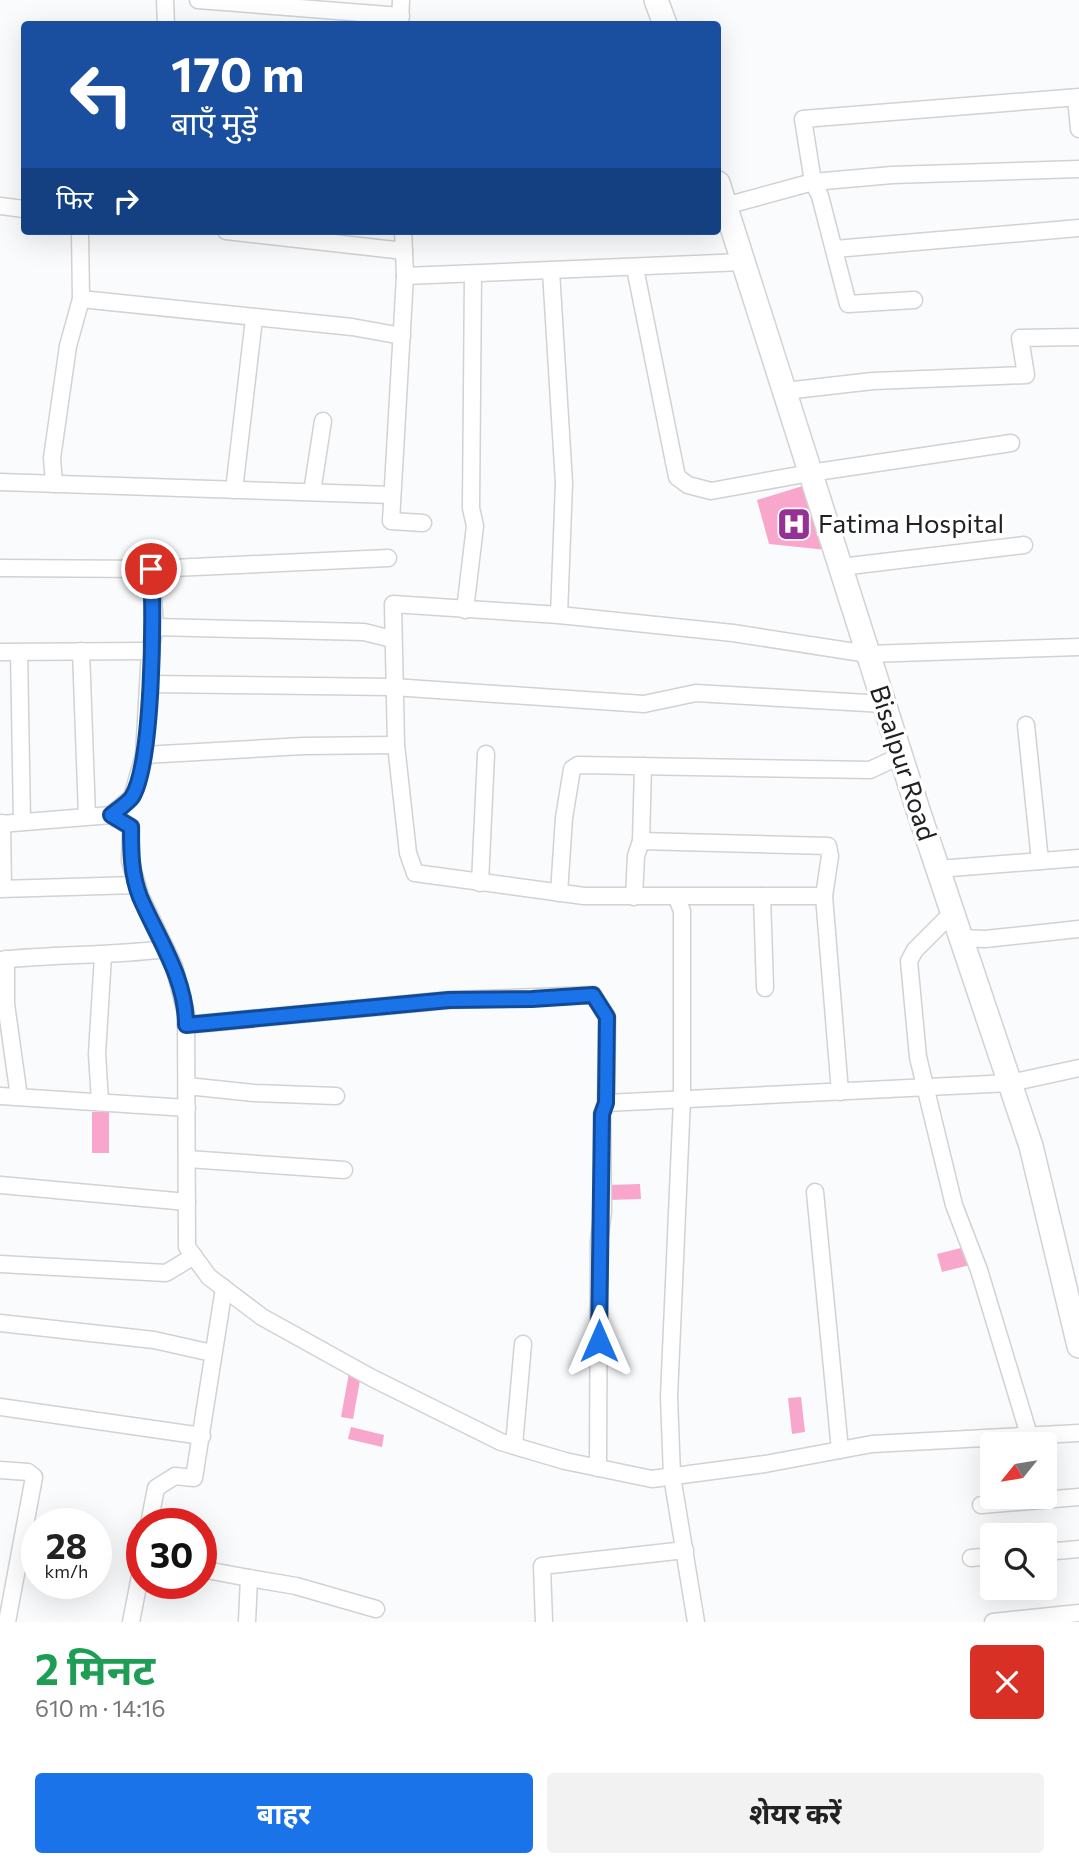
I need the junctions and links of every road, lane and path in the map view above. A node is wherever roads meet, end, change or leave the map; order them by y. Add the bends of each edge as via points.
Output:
1 (165, 0) edge
2 (198, 0) edge
3 (656, 0) edge
4 (290, 4) edge
5 (401, 13) edge
6 (166, 21) edge
7 (664, 21) edge
8 (1078, 97) edge
9 (1079, 129) edge
10 (1079, 169) edge
11 (814, 182) junction
12 (721, 193) edge
13 (0, 206) edge
14 (725, 206) junction
15 (21, 209) edge
16 (1079, 228) edge
17 (80, 235) edge
18 (262, 235) edge
19 (403, 235) edge
20 (835, 249) junction
21 (404, 251) junction
22 (743, 262) junction
23 (635, 268) junction
24 (551, 271) junction
25 (473, 274) junction
26 (405, 276) junction
27 (80, 299) junction
28 (914, 300) dead end
29 (254, 319) junction
30 (401, 336) junction
31 (1079, 337) edge
32 (785, 391) junction
33 (323, 421) dead end
34 (1011, 443) dead end
35 (811, 473) junction
36 (0, 482) edge
37 (54, 484) junction
38 (234, 490) junction
39 (312, 492) junction
40 (392, 495) junction
41 (423, 523) dead end
42 (1024, 545) dead end
43 (388, 558) dead end
44 (0, 568) edge
45 (841, 568) junction
46 (151, 569) junction
47 (465, 610) junction
48 (559, 615) junction
49 (155, 627) junction
50 (392, 639) junction
51 (1079, 647) edge
52 (81, 651) junction
53 (150, 651) junction
54 (0, 652) edge
55 (19, 652) junction
56 (868, 654) junction
57 (149, 684) junction
58 (393, 687) junction
59 (884, 704) junction
60 (1026, 725) dead end
61 (396, 745) junction
62 (486, 754) dead end
63 (144, 755) junction
64 (900, 756) junction
65 (643, 766) junction
66 (111, 815) junction
67 (87, 816) junction
68 (22, 821) junction
69 (1, 824) edge
70 (641, 841) junction
71 (1079, 858) edge
72 (1040, 860) junction
73 (937, 869) junction
74 (480, 883) junction
75 (137, 885) junction
76 (2, 889) edge
77 (559, 893) junction
78 (762, 896) junction
79 (824, 896) junction
80 (634, 897) junction
81 (677, 898) junction
82 (952, 913) junction
83 (1079, 929) edge
84 (961, 938) junction
85 (166, 949) junction
86 (103, 956) junction
87 (3, 959) edge
88 (765, 988) dead end
89 (186, 1025) junction
90 (1079, 1068) edge
91 (1010, 1083) junction
92 (187, 1086) junction
93 (925, 1088) junction
94 (840, 1092) junction
95 (0, 1096) edge
96 (336, 1096) dead end
97 (19, 1097) junction
98 (682, 1099) junction
99 (100, 1101) junction
100 (606, 1103) junction
101 (187, 1108) junction
102 (187, 1158) junction
103 (344, 1170) dead end
104 (0, 1185) edge
105 (815, 1192) dead end
106 (187, 1202) junction
107 (194, 1256) junction
108 (0, 1264) edge
109 (224, 1288) junction
110 (0, 1323) edge
111 (523, 1344) dead end
112 (1079, 1346) edge
113 (212, 1353) junction
114 (0, 1406) edge
115 (1028, 1432) edge
116 (1079, 1433) edge
117 (1057, 1434) edge
118 (202, 1436) junction
119 (980, 1438) edge
120 (514, 1446) junction
121 (840, 1450) junction
122 (598, 1468) junction
123 (0, 1469) edge
124 (672, 1476) junction
125 (1079, 1497) edge
126 (1057, 1499) edge
127 (152, 1508) edge
128 (1079, 1549) edge
129 (685, 1550) junction
130 (1057, 1551) edge
131 (980, 1557) edge
132 (971, 1558) dead end
133 (217, 1572) edge
134 (249, 1578) junction
135 (136, 1599) edge
136 (376, 1609) dead end
137 (1079, 1613) edge
138 (8, 1622) edge
139 (131, 1622) edge
140 (249, 1622) edge
141 (544, 1622) edge
142 (696, 1622) edge
143 (993, 1622) edge

1 - 6 street
2 - 4 street
3 - 7 main road
4 - 5 street
8 - 9 street
8 - 11 street via 803,119
10 - 11 street
11 - 14 street
11 - 20 street
12 - 14 main road, Bisalpur Road
13 - 15 street
14 - 22 main road, Bisalpur Road
16 - 20 street
17 - 27 street
18 - 21 street
19 - 21 street
20 - 28 street via 848,304
21 - 26 street
22 - 23 street
22 - 32 main road, Bisalpur Road
23 - 24 street
23 - 35 street via 677,477 711,491
24 - 25 street
24 - 48 street via 564,483
25 - 26 street
25 - 47 street via 471,508 475,526
26 - 30 street
27 - 29 street
27 - 37 street via 68,346 52,458
29 - 30 street
29 - 38 street
30 - 40 street
31 - 32 street via 1020,338 1026,375 873,381
32 - 35 main road, Bisalpur Road
33 - 39 street
34 - 35 street
35 - 45 main road, Bisalpur Road
36 - 37 street
37 - 38 street
38 - 39 street
39 - 40 street
40 - 41 street via 391,521
42 - 45 street
43 - 46 street
44 - 46 street
45 - 56 main road, Bisalpur Road
46 - 49 street
47 - 48 street
47 - 50 street via 393,604
48 - 56 street via 733,633
49 - 50 street via 364,632
49 - 53 street
50 - 58 street
51 - 56 street
52 - 53 street
52 - 55 street
52 - 67 street
53 - 57 street
54 - 55 street
55 - 68 street
56 - 59 main road, Bisalpur Road
57 - 58 street
57 - 63 street
58 - 59 street via 644,704 696,693
58 - 61 street
59 - 64 main road, Bisalpur Road
60 - 72 street
61 - 63 street
61 - 74 street via 408,853 415,873
62 - 74 street
63 - 66 street via 132,797
64 - 65 street via 870,769
64 - 73 main road, Bisalpur Road
65 - 70 street
65 - 77 street via 588,763 572,769
66 - 67 street
66 - 75 street via 131,827 130,862
67 - 68 street
68 - 69 street
69 - 76 street
70 - 79 street via 828,846
70 - 80 street
71 - 72 street
72 - 73 street
73 - 82 main road, Bisalpur Road
74 - 77 street
75 - 76 street
75 - 85 street
77 - 80 street
78 - 79 street
78 - 81 street
78 - 88 street
79 - 94 street
80 - 81 street
81 - 98 street via 682,911
82 - 84 main road, Bisalpur Road
82 - 93 street via 909,961
83 - 84 street
84 - 91 main road, Bisalpur Road
85 - 86 street
85 - 89 street
86 - 87 street
86 - 99 street via 97,1054
87 - 97 street
89 - 92 street
89 - 100 street via 449,1000 593,995 607,1017
90 - 91 street
91 - 93 street
91 - 112 main road, Bisalpur Road via 1031,1146
92 - 96 street
92 - 101 street
93 - 94 street
93 - 115 street via 954,1205 979,1270
94 - 98 street
95 - 97 street
97 - 99 street
98 - 100 street
98 - 124 street via 669,1397
99 - 101 street
100 - 122 street via 599,1240
101 - 102 street
102 - 103 street
102 - 106 street
104 - 106 street
105 - 121 street
106 - 107 street via 187,1247
107 - 108 street via 166,1273
107 - 109 street
109 - 113 street
109 - 120 street via 262,1317 372,1378
110 - 113 street via 154,1340
111 - 120 street
113 - 118 street
114 - 118 street
116 - 117 street
118 - 127 street via 194,1478 175,1476 156,1488
119 - 121 street
120 - 122 street
121 - 124 street
122 - 124 street via 652,1479
123 - 138 street via 34,1477
124 - 129 street
125 - 126 street
128 - 130 street
129 - 141 street via 542,1566
129 - 142 street
131 - 132 street
133 - 134 street
134 - 136 street
134 - 140 street
135 - 139 street
137 - 143 street

